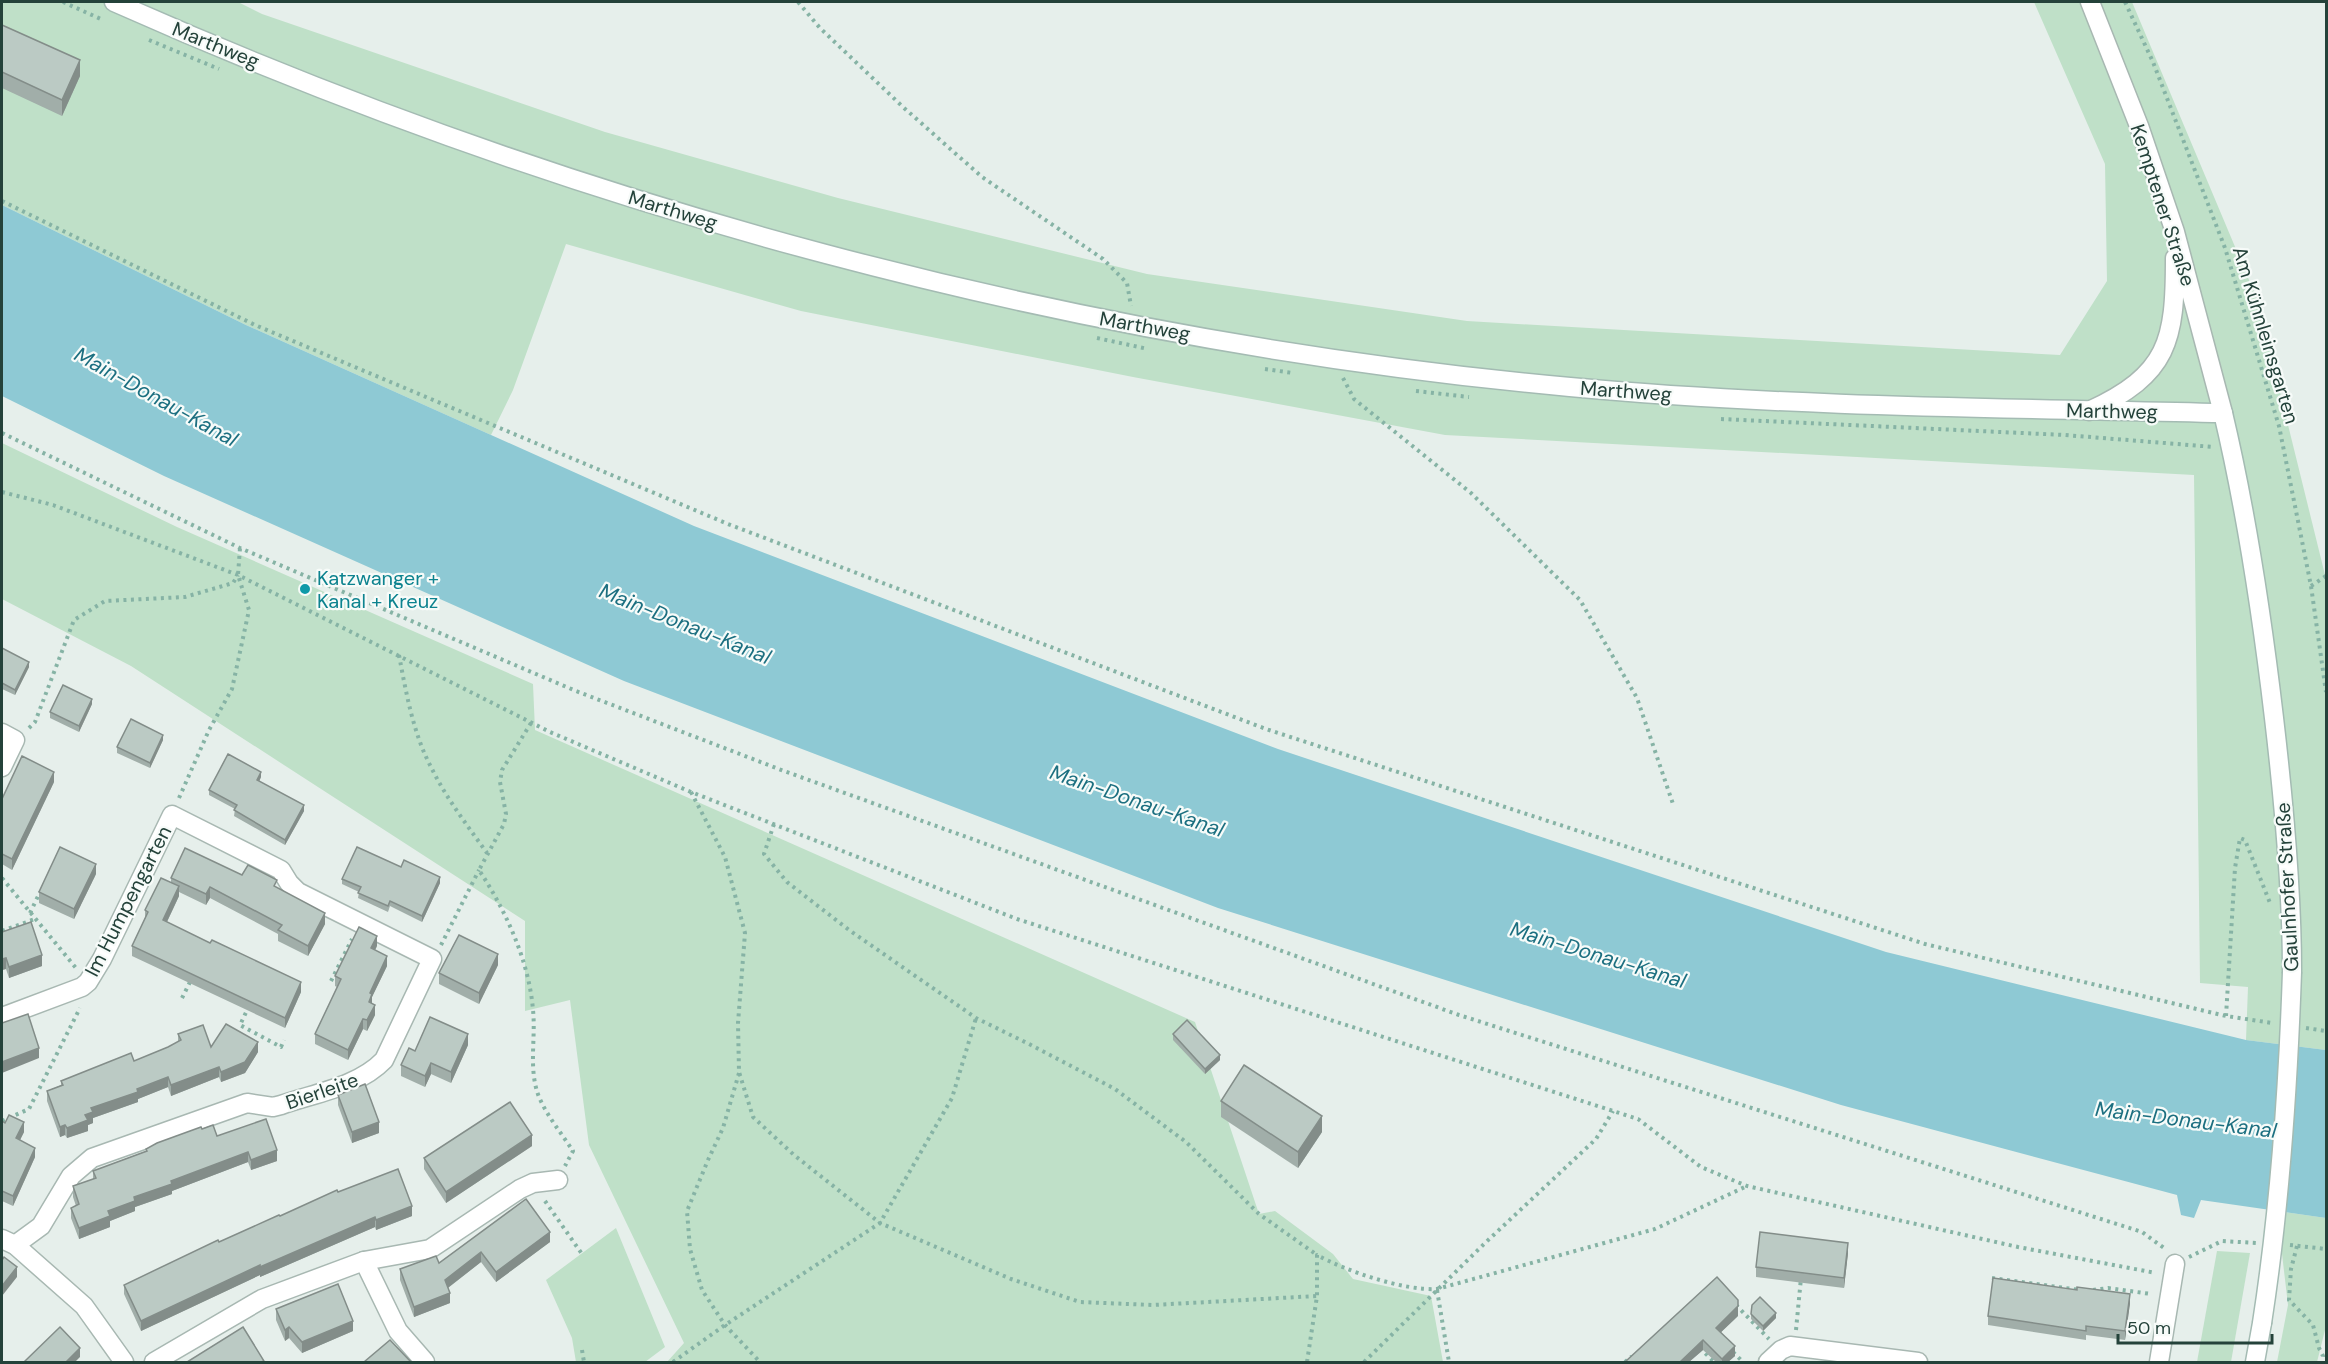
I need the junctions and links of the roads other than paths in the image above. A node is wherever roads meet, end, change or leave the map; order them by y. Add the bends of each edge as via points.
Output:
1 (114, 2) edge
2 (2090, 2) edge
3 (2175, 232) junction
4 (2089, 411) junction
5 (2223, 413) junction
6 (8, 737) edge
7 (2, 767) edge
8 (432, 958) joint
9 (2, 1017) edge
10 (558, 1179) road end
11 (8, 1242) edge
12 (364, 1262) junction
13 (2175, 1264) road end
14 (1781, 1353) edge
15 (124, 1362) edge
16 (154, 1362) edge
17 (425, 1362) edge
18 (1918, 1362) edge
19 (2159, 1362) edge
20 (2254, 1362) edge

1 - 4 main road, Marthweg via 406,121 613,192 750,234 1020,302 1344,360 1565,387 1803,403
2 - 3 main road, Kemptener Straße
3 - 4 main road via 2173,316 2162,355 2136,384
3 - 5 main road, Kemptener Straße
4 - 5 main road, Marthweg
5 - 20 main road, Gaulnhofer Straße, bridge via 2257,590 2290,892 2292,972 2284,1137 2270,1273
6 - 7 main road
8 - 9 main road, Im Humpengarten via 298,892 281,870 172,815 102,959 85,985
8 - 11 main road, Bierleite via 384,1060 374,1070 362,1078 281,1105 247,1103 92,1158 71,1176 41,1226
10 - 12 main road via 520,1189 430,1249
11 - 15 main road via 84,1306
12 - 16 main road via 262,1299
12 - 17 main road via 398,1331
13 - 19 main road
14 - 18 main road

